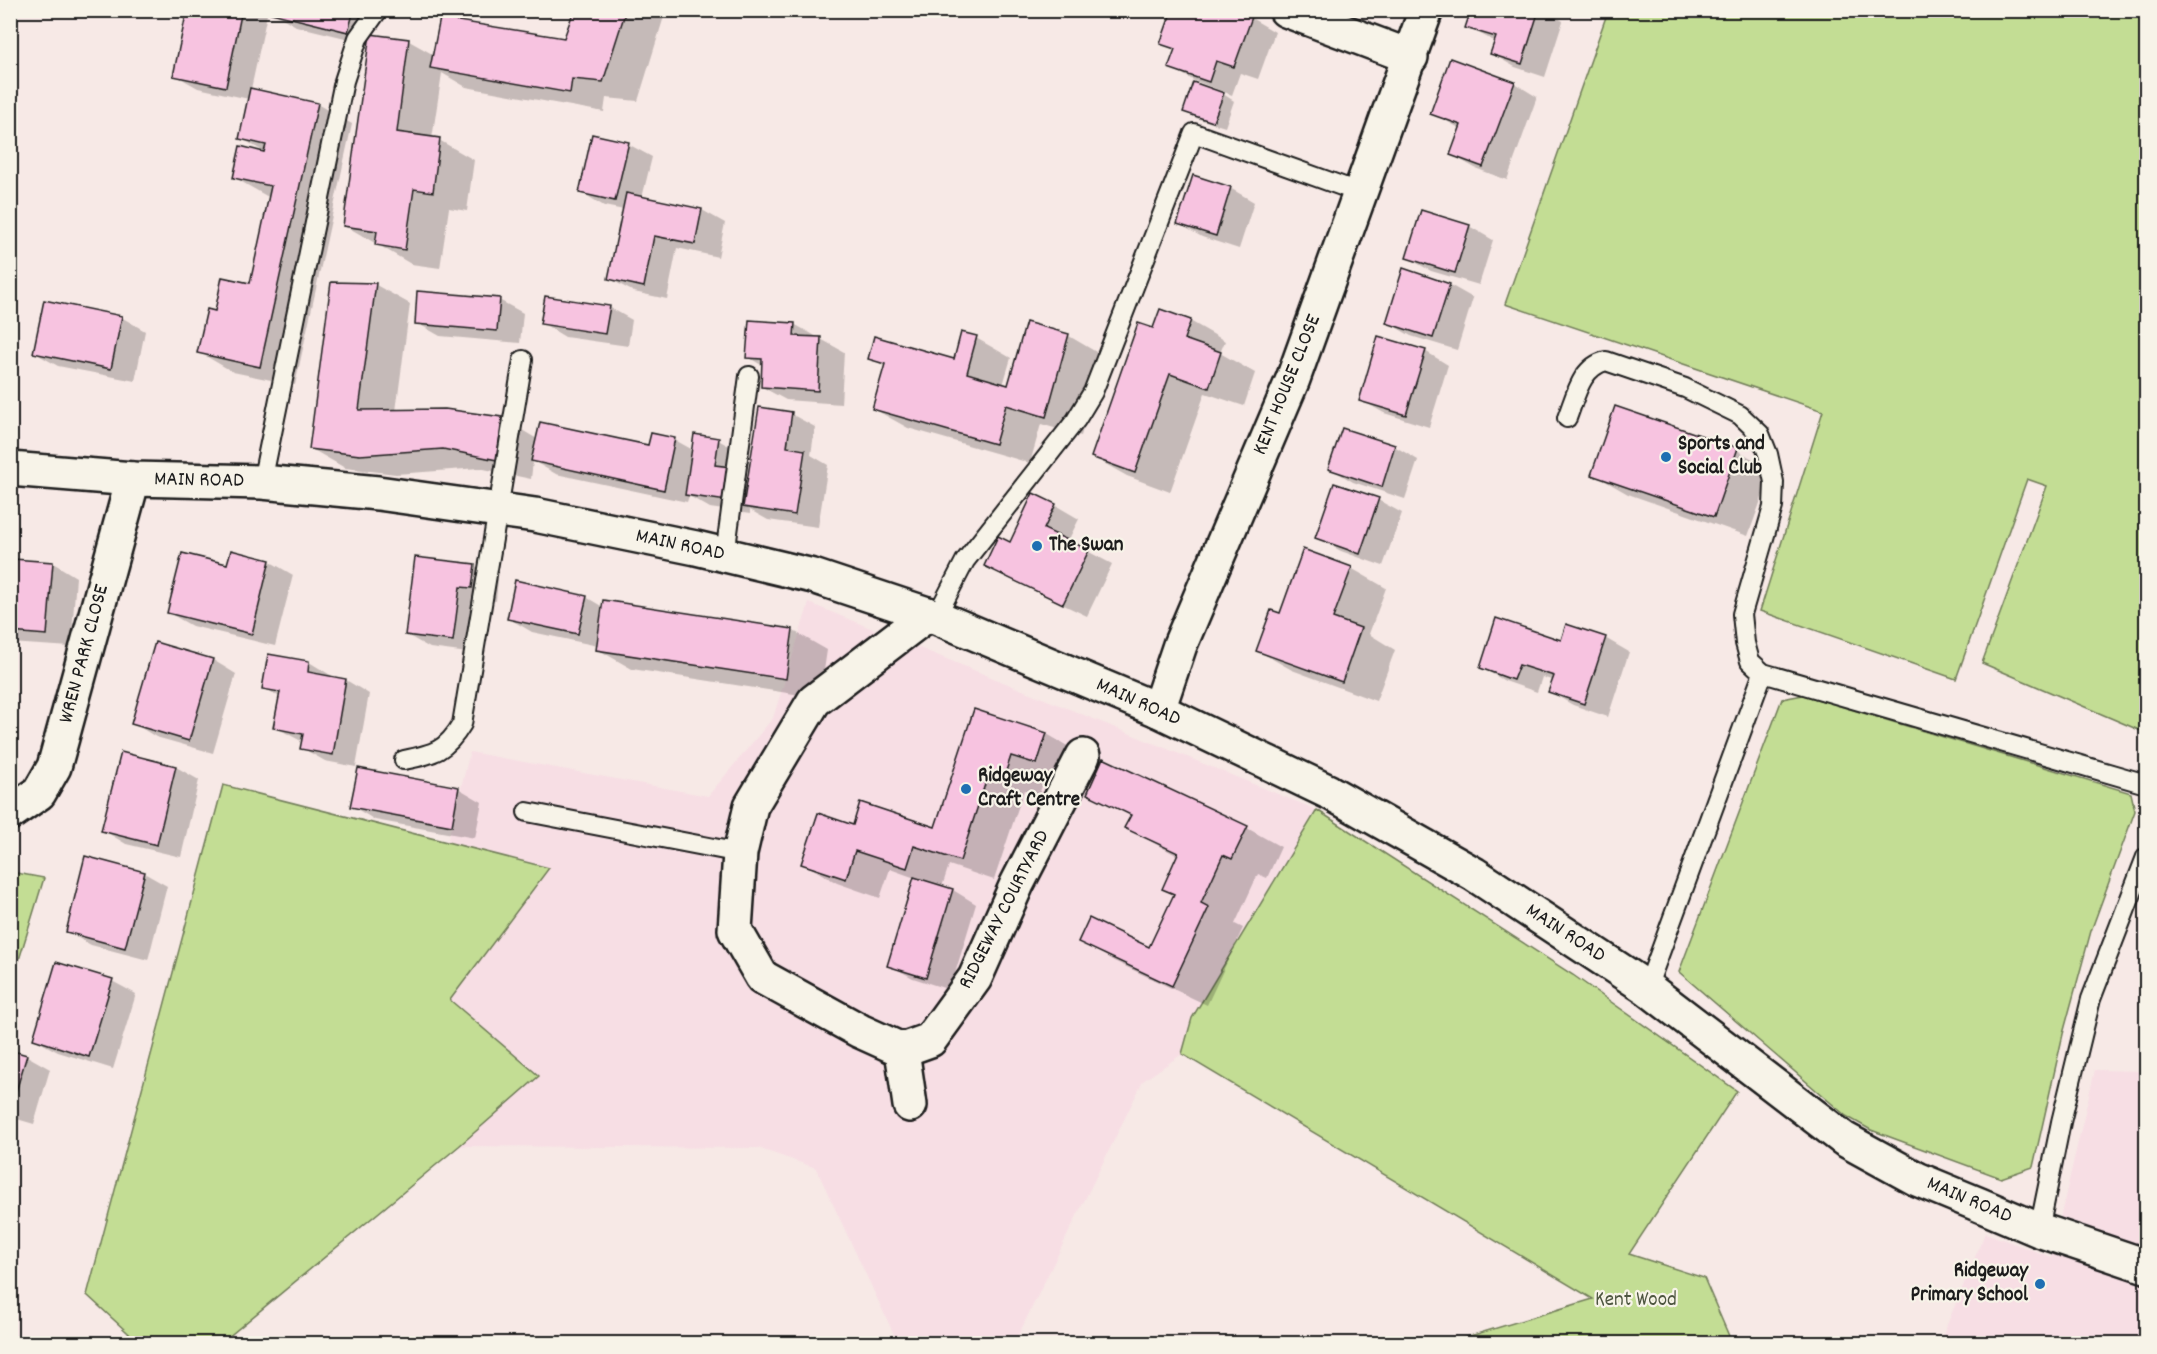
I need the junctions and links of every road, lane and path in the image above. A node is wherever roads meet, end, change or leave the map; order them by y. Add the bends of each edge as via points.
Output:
1 (378, 10) edge
2 (1286, 10) edge
3 (1426, 10) edge
4 (1411, 57) junction
5 (1361, 193) junction
6 (523, 360) dead end
7 (749, 376) dead end
8 (1568, 418) dead end
9 (10, 468) edge
10 (133, 479) junction
11 (262, 483) junction
12 (499, 511) junction
13 (725, 555) junction
14 (932, 615) junction
15 (1763, 673) junction
16 (1158, 710) junction
17 (1083, 756) dead end
18 (404, 760) dead end
19 (2146, 784) edge
20 (527, 812) dead end
21 (10, 813) edge
22 (740, 853) junction
23 (2146, 857) edge
24 (1647, 988) junction
25 (902, 1050) junction
26 (910, 1105) dead end
27 (2039, 1230) junction
28 (2146, 1266) edge

1 - 11 lane via 358,38 344,81
2 - 4 street
3 - 4 street, KENT HOUSE CLOSE
4 - 5 street, KENT HOUSE CLOSE
5 - 14 lane via 1194,133 1093,392 1076,420 965,561
5 - 16 street, KENT HOUSE CLOSE via 1293,379 1180,645
6 - 12 lane
7 - 13 lane
8 - 15 lane via 1585,374 1594,364 1606,361 1685,388 1740,415 1760,434 1773,482 1773,507 1742,614 1750,661
9 - 10 street, MAIN ROAD
10 - 11 street, MAIN ROAD
10 - 21 street, WREN PARK CLOSE via 54,767 39,792
11 - 12 street, MAIN ROAD
12 - 13 street, MAIN ROAD
12 - 18 lane via 462,724 453,739 433,754
13 - 14 street, MAIN ROAD via 813,576
14 - 16 street, MAIN ROAD
14 - 22 street via 814,701 751,806
15 - 19 lane
15 - 24 lane
16 - 24 street, MAIN ROAD via 1329,792 1474,874
17 - 25 street, RIDGEWAY COURTYARD via 1017,884 975,978 930,1040
20 - 22 lane
22 - 25 street via 735,930 762,977
23 - 27 lane via 2091,999
24 - 27 street, MAIN ROAD via 1844,1139 1917,1179
25 - 26 street
27 - 28 street, MAIN ROAD

